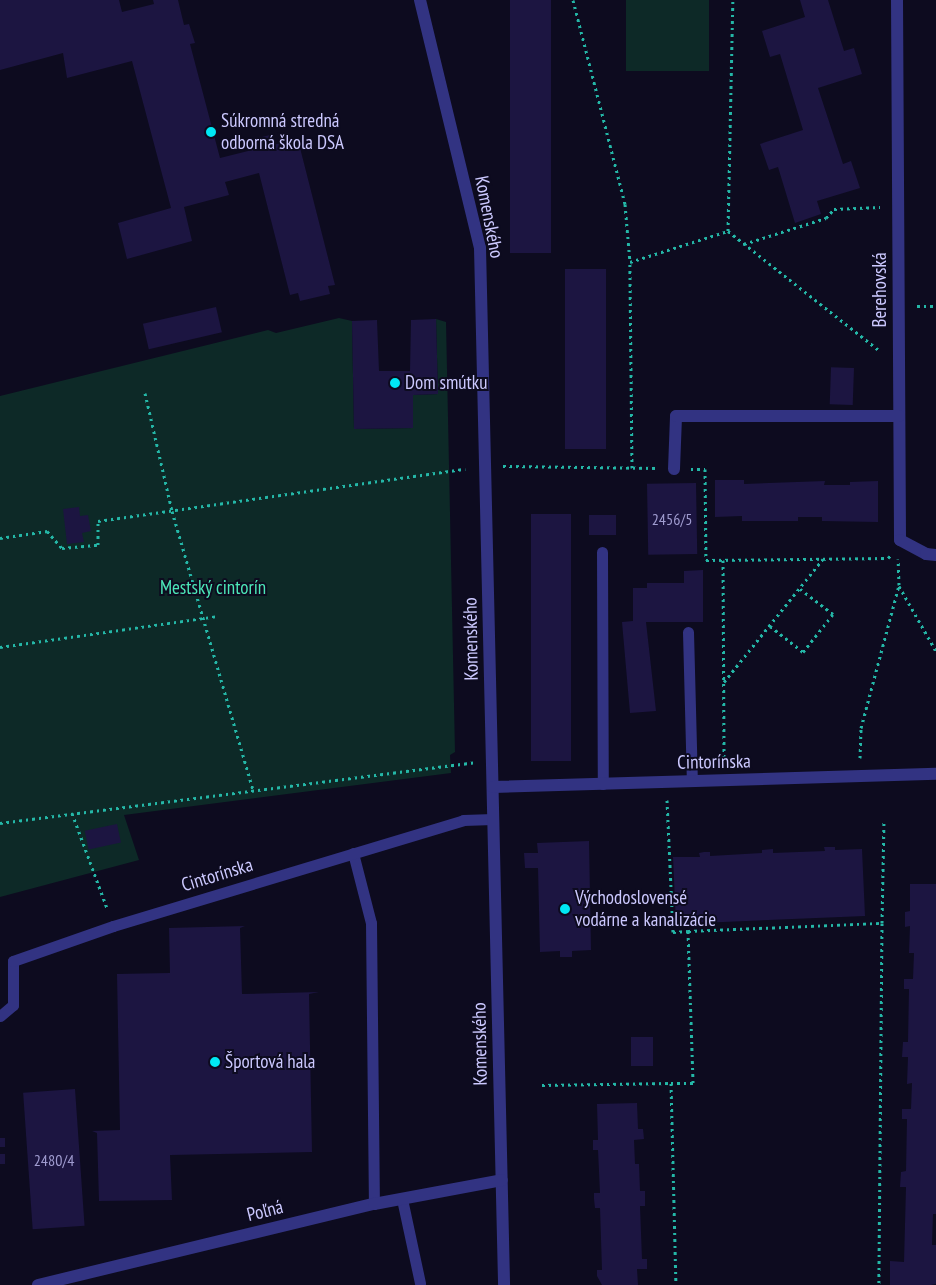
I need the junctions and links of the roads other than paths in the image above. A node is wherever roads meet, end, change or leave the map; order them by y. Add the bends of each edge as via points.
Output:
1 (420, 0) edge
2 (897, 0) edge
3 (899, 416) junction
4 (674, 469) road end
5 (602, 552) dead end
6 (936, 555) edge
7 (688, 632) dead end
8 (936, 774) edge
9 (692, 781) junction
10 (603, 784) junction
11 (492, 787) junction
12 (493, 819) junction
13 (353, 853) junction
14 (0, 1016) edge
15 (502, 1180) junction
16 (402, 1199) junction
17 (374, 1204) junction
18 (420, 1283) dead end
19 (38, 1285) edge
20 (504, 1285) edge

1 - 11 street, Komenského via 480,248
2 - 3 street, Berehovská
3 - 4 street via 676,416
3 - 6 street, Berehovská via 900,540 926,554
5 - 10 lane
7 - 9 lane
8 - 9 street, Cintorínska
9 - 10 street, Cintorínska
10 - 11 street, Cintorínska
11 - 12 street, Komenského
12 - 13 lane, Cintorínska via 463,820
12 - 15 street, Komenského
13 - 14 lane, Cintorínska via 113,926 13,962 14,1005
13 - 17 lane via 371,923
15 - 16 street, Poľná
15 - 20 street, Komenského
16 - 17 street, Poľná
16 - 18 lane
17 - 19 street, Poľná

